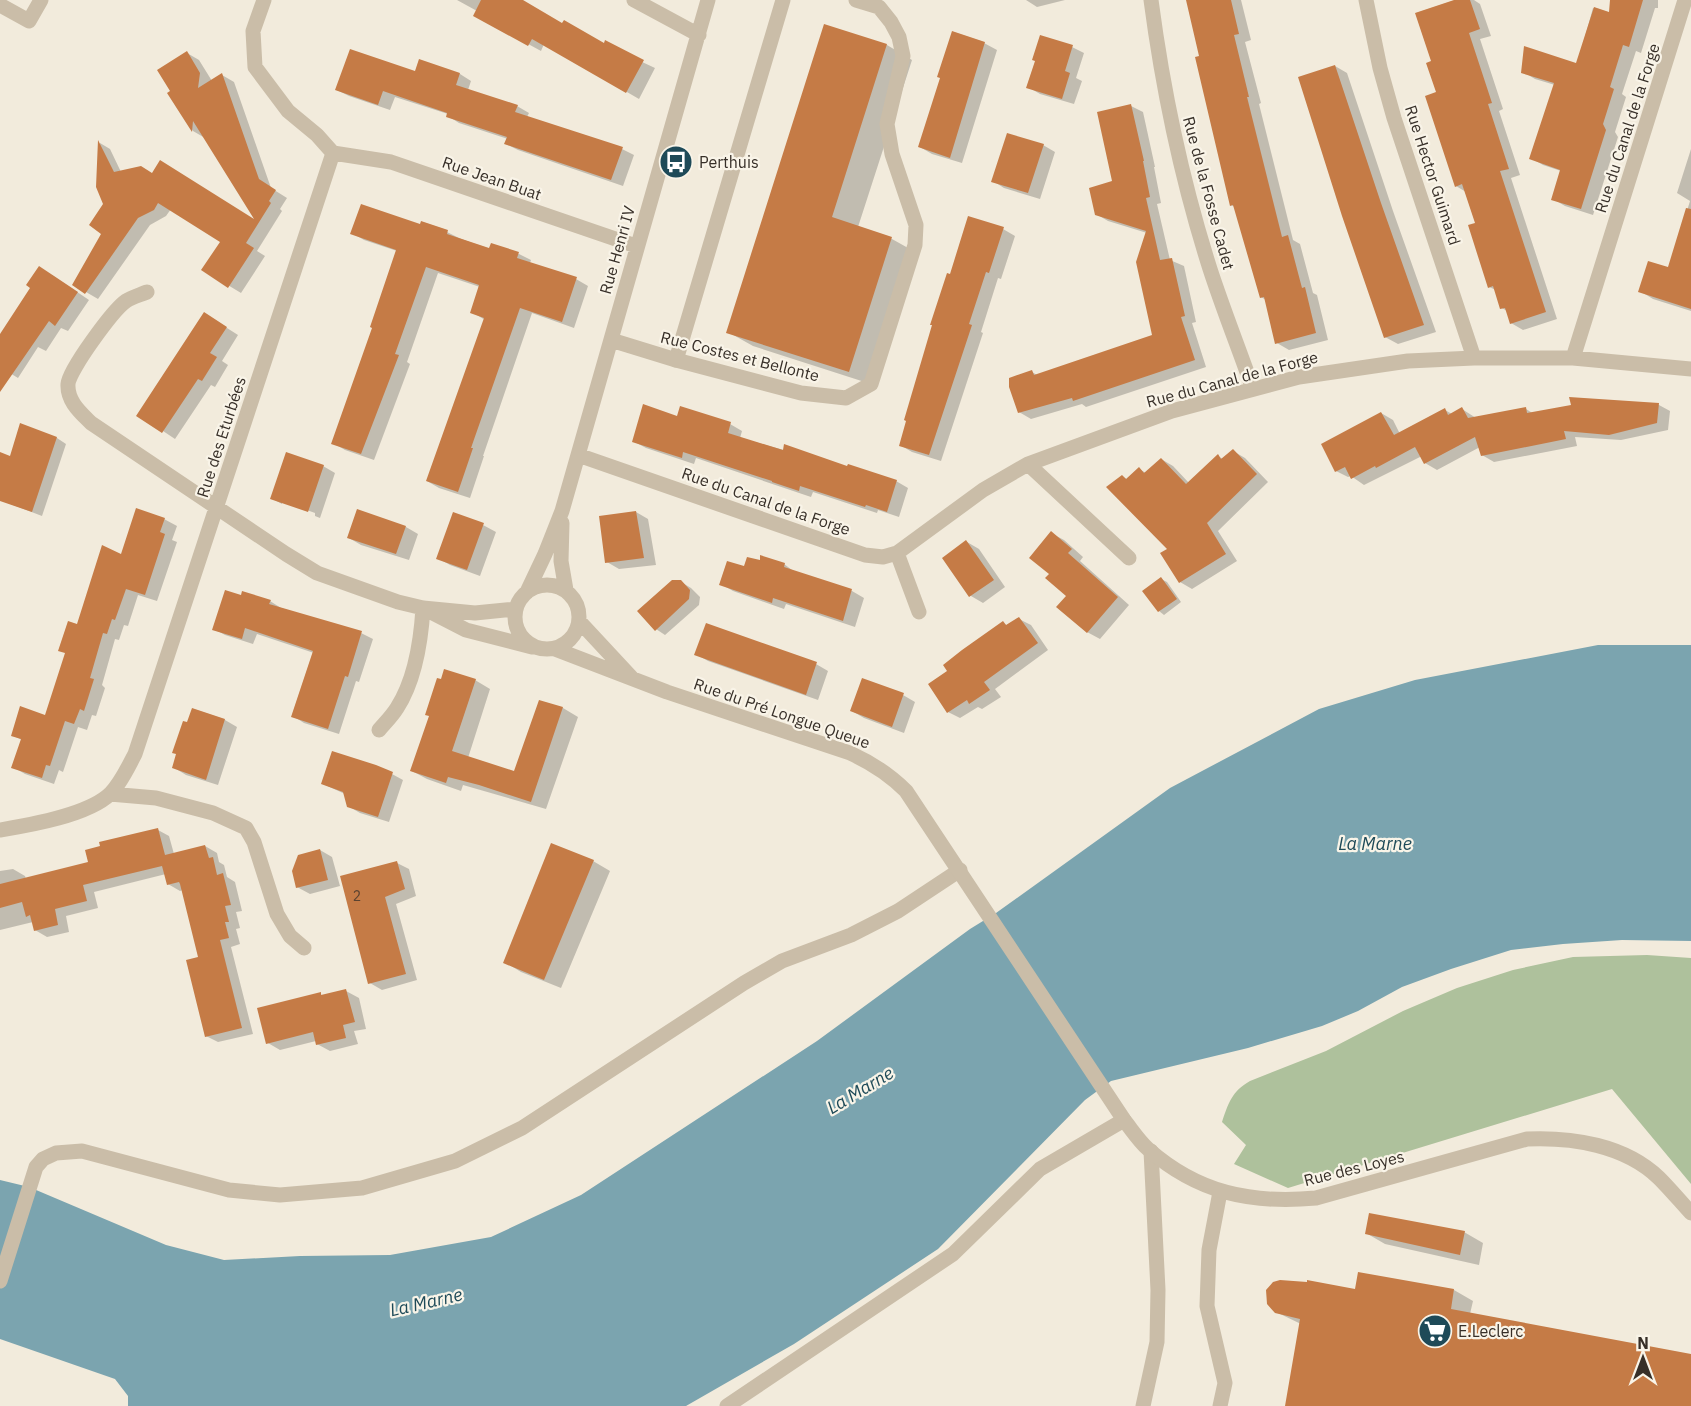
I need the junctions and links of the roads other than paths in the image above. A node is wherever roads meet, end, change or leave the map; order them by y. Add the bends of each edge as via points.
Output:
1 (41, 0) edge
2 (264, 0) edge
3 (634, 0) edge
4 (708, 0) edge
5 (783, 0) edge
6 (856, 0) edge
7 (1151, 0) edge
8 (1366, 0) edge
9 (1685, 0) edge
10 (0, 5) edge
11 (699, 35) junction
12 (333, 153) junction
13 (636, 246) junction
14 (147, 292) dead end
15 (610, 340) junction
16 (1474, 358) junction
17 (1573, 358) junction
18 (676, 360) junction
19 (1691, 369) edge
20 (1253, 389) junction
21 (578, 455) junction
22 (1028, 464) junction
23 (217, 507) junction
24 (562, 511) junction
25 (897, 553) junction
26 (1129, 558) dead end
27 (566, 590) junction
28 (527, 592) junction
29 (423, 608) junction
30 (516, 609) junction
31 (918, 612) dead end
32 (579, 621) junction
33 (538, 649) junction
34 (555, 649) junction
35 (633, 679) junction
36 (379, 730) dead end
37 (110, 794) junction
38 (0, 830) edge
39 (960, 870) junction
40 (988, 916) joint
41 (304, 948) dead end
42 (1124, 1120) junction
43 (1151, 1151) junction
44 (1220, 1191) junction
45 (1691, 1213) edge
46 (0, 1281) edge
47 (727, 1406) edge
48 (1143, 1406) edge
49 (1220, 1406) edge

1 - 10 street via 29,21
2 - 12 street via 253,32 255,67 288,111
3 - 11 street
4 - 11 street, Rue Henri IV
5 - 18 street
6 - 18 street, Rue Costes et Bellonte via 879,7 899,37 903,56 887,124 891,154 916,225 915,245 871,384 846,398 801,393
7 - 20 street, Rue de la Fosse Cadet via 1170,120 1187,188 1210,269
8 - 16 street, Rue Hector Guimard via 1394,118
9 - 17 street, Rue du Canal de la Forge
11 - 13 street, Rue Henri IV
12 - 13 street, Rue Jean Buat via 391,162
12 - 23 street, Rue des Eturbées
13 - 15 street, Rue Henri IV
14 - 23 street via 126,301 114,312 72,369 68,385 71,400 91,423
15 - 18 street, Rue Costes et Bellonte
15 - 21 street, Rue Henri IV
16 - 17 street, Rue du Canal de la Forge
16 - 20 street, Rue du Canal de la Forge via 1352,368
17 - 19 street
20 - 22 street, Rue du Canal de la Forge via 1172,411
21 - 24 street, Rue Henri IV
21 - 25 street, Rue du Canal de la Forge via 865,555 883,557
22 - 25 street, Rue du Canal de la Forge via 983,490
22 - 26 street
23 - 29 street via 317,573
23 - 37 street, Rue des Eturbées via 135,754
24 - 27 street, Rue Henri IV via 561,561
24 - 28 street, Rue Henri IV
25 - 31 street
27 - 28 street via 547,585
27 - 32 street via 576,602
28 - 30 street
29 - 30 street via 475,613
29 - 33 street via 466,630
29 - 36 street via 421,635 407,689
30 - 33 street via 519,634
32 - 34 street via 574,636
32 - 35 street, Rue du Pré Longue Queue
33 - 34 street
34 - 35 street, Rue du Pré Longue Queue
35 - 39 street, Rue du Pré Longue Queue via 873,764 906,791
37 - 38 street, Rue des Eturbées via 87,808
37 - 41 street via 156,798 213,813 246,828 277,914 290,936
39 - 40 street, Rue du Pré Longue Queue
39 - 46 street via 898,911 744,983 522,1128 455,1161 362,1188 280,1196 229,1190 82,1151 56,1153 42,1159 36,1167
40 - 42 street, Rue des Loyes
42 - 43 street, Rue des Loyes
42 - 47 street via 1040,1169 953,1254
43 - 44 street, Rue des Loyes via 1196,1182
43 - 48 street via 1157,1342
44 - 45 street, Rue des Loyes via 1287,1201 1316,1198 1527,1139 1548,1138 1593,1144 1639,1163 1658,1177
44 - 49 street via 1209,1250 1207,1306 1225,1383

